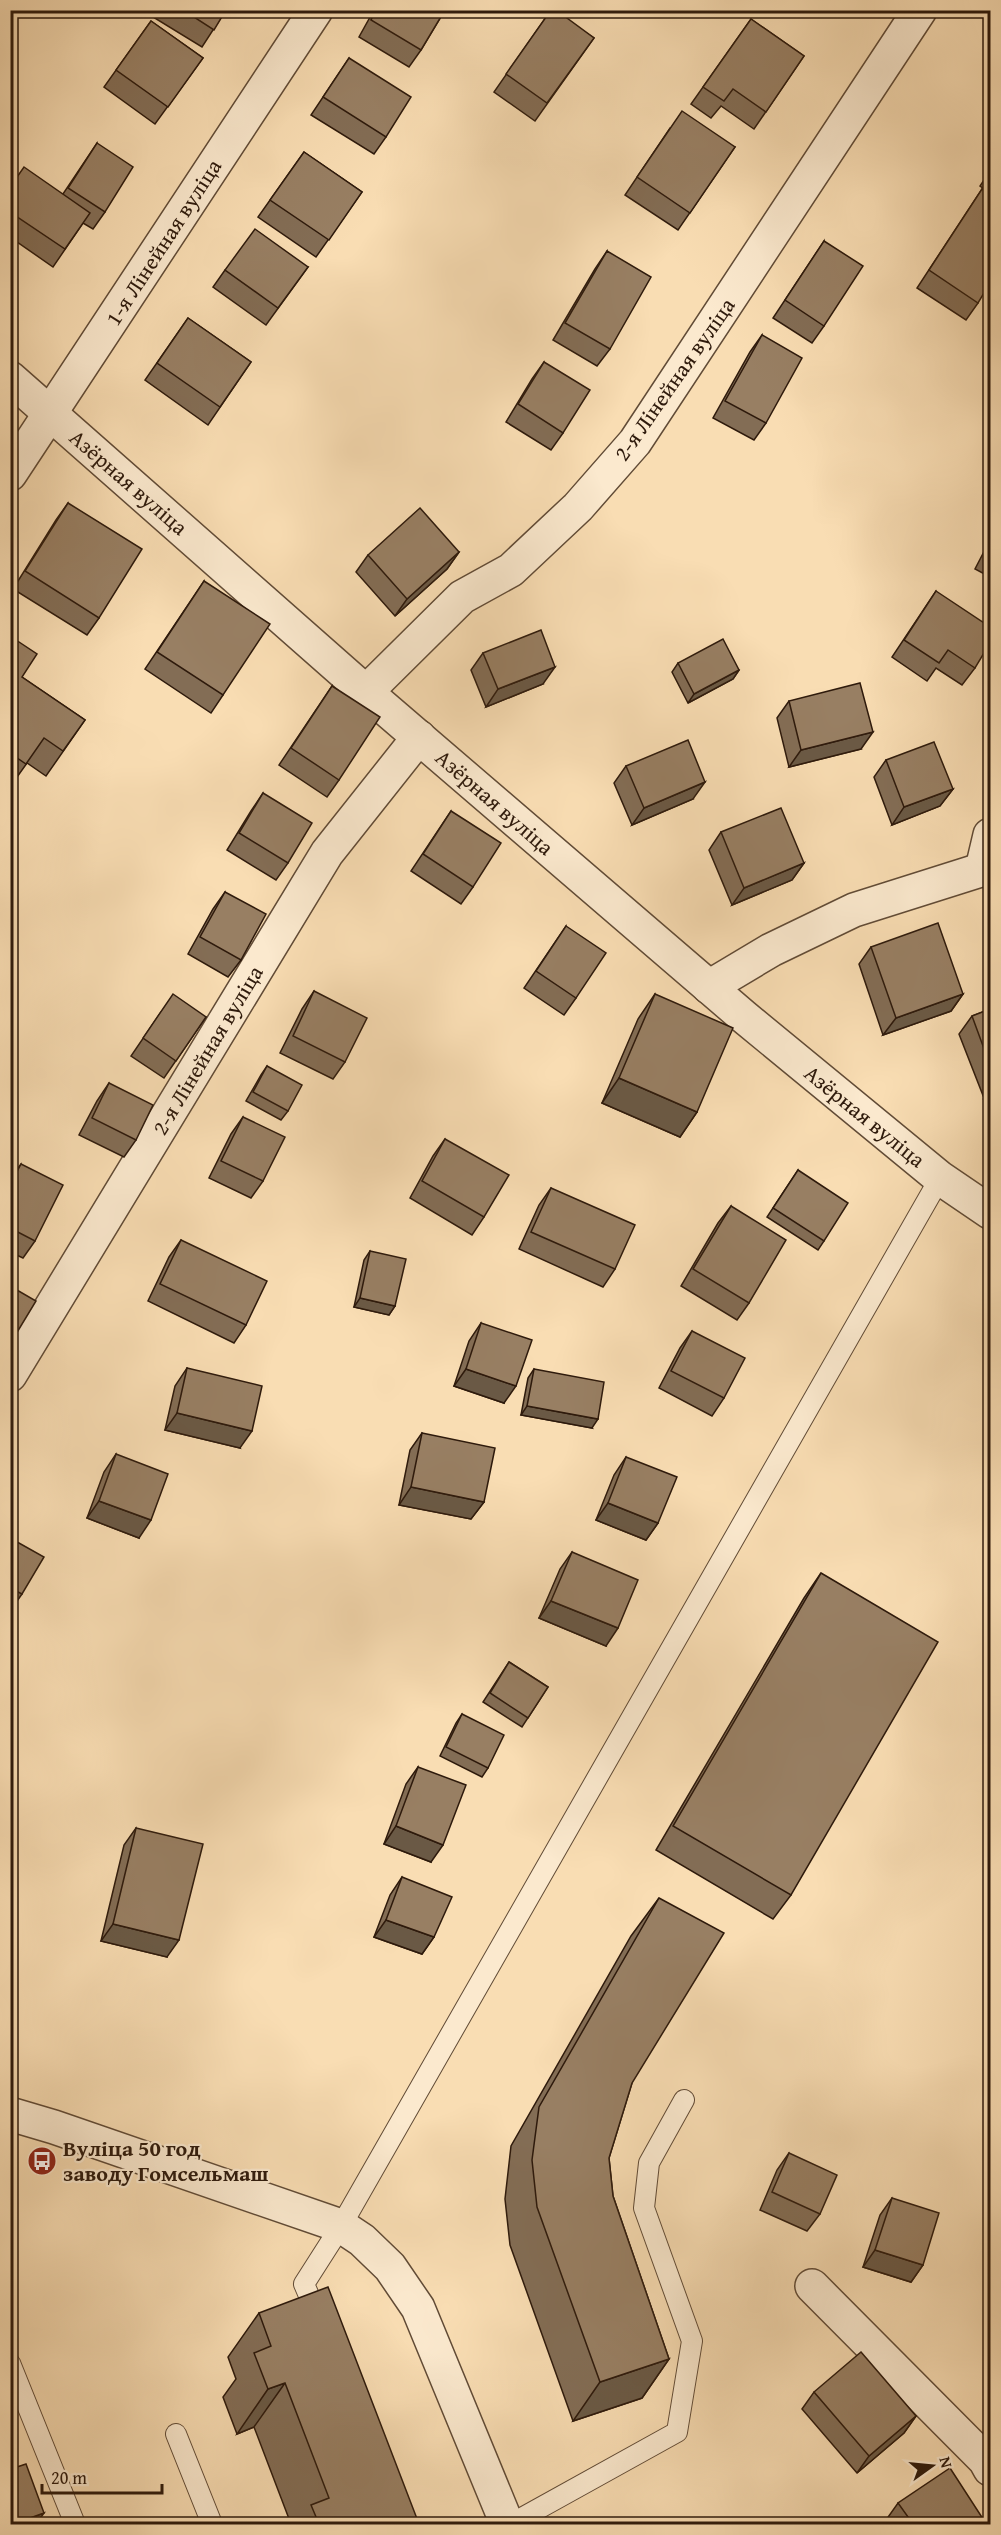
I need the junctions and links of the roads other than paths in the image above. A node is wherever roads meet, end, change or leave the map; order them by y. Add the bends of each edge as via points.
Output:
1 (316, 10) edge
2 (920, 10) edge
3 (10, 378) edge
4 (50, 412) junction
5 (10, 474) edge
6 (366, 692) junction
7 (419, 737) junction
8 (990, 835) edge
9 (986, 868) edge
10 (709, 987) junction
11 (940, 1178) junction
12 (990, 1212) edge
13 (10, 1375) edge
14 (684, 2100) dead end
15 (10, 2114) edge
16 (341, 2226) junction
17 (812, 2286) dead end
18 (328, 2339) edge
19 (10, 2363) edge
20 (176, 2434) dead end
21 (990, 2469) edge
22 (75, 2524) edge
23 (212, 2524) edge
24 (507, 2524) edge
25 (511, 2524) edge

1 - 4 street, 1-я Лінейная вуліца
2 - 6 street, 2-я Лінейная вуліца via 635,442 578,507 511,570 462,597
3 - 4 street, Азёрная вуліца
4 - 5 street, 1-я Лінейная вуліца
4 - 6 street, Азёрная вуліца
6 - 7 street, Азёрная вуліца
7 - 10 street, Азёрная вуліца
7 - 13 street, 2-я Лінейная вуліца via 327,853
8 - 9 street
9 - 10 street via 854,910 771,950
10 - 11 street, Азёрная вуліца
11 - 12 street, Азёрная вуліца
11 - 16 lane
14 - 25 lane via 649,2163 644,2208 692,2340 677,2432
15 - 16 street
16 - 18 lane via 304,2284
16 - 24 street via 390,2267 418,2308
17 - 21 street
19 - 22 lane
20 - 23 lane

